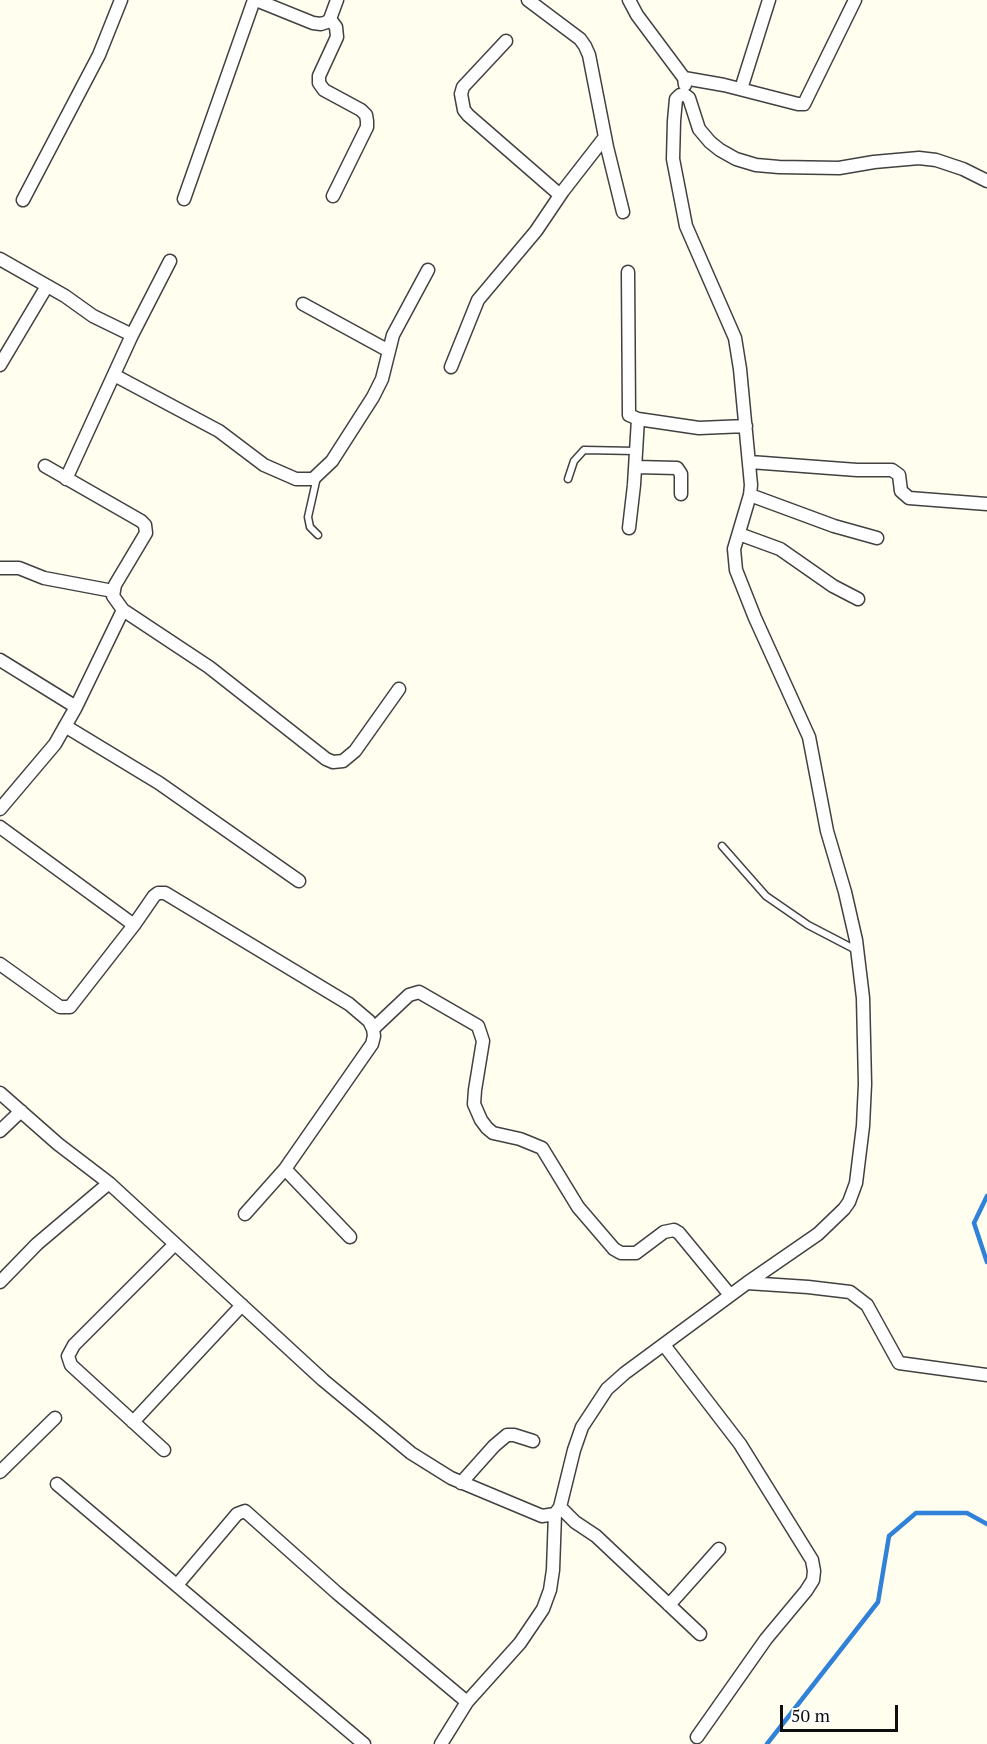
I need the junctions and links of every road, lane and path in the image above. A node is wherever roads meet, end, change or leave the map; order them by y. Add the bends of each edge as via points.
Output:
1 (121, 0) edge
2 (255, 0) edge
3 (336, 0) edge
4 (528, 0) edge
5 (629, 0) edge
6 (769, 0) edge
7 (855, 0) edge
8 (330, 19) junction
9 (506, 41) dead end
10 (684, 78) junction
11 (741, 89) junction
12 (686, 95) junction
13 (605, 137) junction
14 (987, 181) edge
15 (560, 195) junction
16 (333, 196) dead end
17 (184, 199) dead end
18 (23, 200) dead end
19 (624, 212) dead end
20 (0, 260) edge
21 (170, 261) dead end
22 (428, 270) dead end
23 (628, 272) dead end
24 (47, 286) junction
25 (303, 304) dead end
26 (132, 335) junction
27 (389, 351) junction
28 (0, 365) edge
29 (451, 367) dead end
30 (114, 375) junction
31 (638, 419) junction
32 (746, 426) junction
33 (636, 451) junction
34 (750, 462) junction
35 (45, 466) dead end
36 (636, 467) junction
37 (317, 477) junction
38 (66, 479) junction
39 (568, 479) dead end
40 (681, 494) dead end
41 (750, 495) junction
42 (987, 504) edge
43 (629, 528) dead end
44 (739, 534) junction
45 (318, 535) dead end
46 (877, 538) dead end
47 (0, 568) edge
48 (113, 591) junction
49 (858, 599) dead end
50 (123, 610) junction
51 (0, 660) edge
52 (399, 689) dead end
53 (76, 707) junction
54 (65, 726) junction
55 (0, 809) edge
56 (0, 827) edge
57 (722, 846) dead end
58 (299, 881) dead end
59 (134, 925) junction
60 (858, 951) junction
61 (0, 964) edge
62 (373, 1029) junction
63 (0, 1094) edge
64 (21, 1112) junction
65 (0, 1131) edge
66 (285, 1169) junction
67 (109, 1183) junction
68 (245, 1214) dead end
69 (350, 1237) dead end
70 (175, 1244) junction
71 (0, 1282) edge
72 (747, 1283) junction
73 (730, 1295) junction
74 (242, 1305) junction
75 (664, 1345) junction
76 (987, 1375) edge
77 (54, 1418) dead end
78 (133, 1422) junction
79 (533, 1441) dead end
80 (164, 1450) dead end
81 (0, 1472) edge
82 (461, 1483) junction
83 (57, 1484) dead end
84 (558, 1511) junction
85 (719, 1549) dead end
86 (177, 1585) junction
87 (669, 1605) junction
88 (700, 1634) dead end
89 (467, 1702) junction
90 (697, 1737) dead end
91 (364, 1744) edge
92 (441, 1744) edge

1 - 18 street via 99,55
2 - 8 street via 314,23
2 - 17 street
3 - 8 street
4 - 13 street via 585,46
5 - 10 street
6 - 11 street
7 - 11 street via 804,104
8 - 16 street via 337,37 319,82 324,90 361,110 368,121
9 - 15 street via 463,87 464,110
10 - 11 street
10 - 12 street
12 - 14 street via 699,129 710,142 736,159 756,165 839,168 919,158 963,169
12 - 32 street via 676,99 673,159 686,226 735,338
13 - 15 street
13 - 19 street
15 - 29 street via 536,231 478,300
20 - 24 street
21 - 26 street
22 - 27 street via 399,321
23 - 31 street via 628,409 630,417
24 - 26 street via 93,316
24 - 28 street
25 - 27 street
26 - 30 street
27 - 37 street via 373,397 332,461
30 - 37 street via 219,431 264,465 303,481
30 - 38 street
31 - 32 street via 699,428
31 - 33 street
32 - 34 street
33 - 36 street
33 - 39 lane via 584,450 573,461
34 - 41 street
34 - 42 street via 892,470 909,498
35 - 38 street
36 - 40 street via 677,468 681,474
36 - 43 street
37 - 45 lane via 308,518
38 - 48 street via 145,525 146,533
41 - 44 street
41 - 46 street
44 - 49 street via 780,549
44 - 60 street via 733,559 736,570 809,737 827,831
47 - 48 street via 19,568 44,578
48 - 50 street
50 - 52 street via 209,667 333,762 343,761 355,751
50 - 53 street
51 - 53 street
53 - 54 street
54 - 55 street
54 - 58 street via 159,783
56 - 59 street
57 - 60 lane via 766,896 821,933
59 - 61 street via 70,1007 60,1006
59 - 62 street via 154,896 165,894 349,1004
60 - 72 street via 865,1084 856,1184 844,1209 818,1234
62 - 66 street via 372,1044
62 - 73 street via 409,995 419,992 478,1026 483,1041 474,1104 487,1128 542,1148 578,1207 614,1249 636,1253 664,1232 674,1230
63 - 64 street
64 - 65 street
64 - 67 street
66 - 68 street
66 - 69 street
67 - 70 street
67 - 71 street via 37,1244
70 - 74 street
70 - 78 street via 74,1345 68,1356 71,1365
72 - 73 street
72 - 76 street via 850,1292 867,1305 899,1363
73 - 75 street
74 - 78 street
74 - 82 street via 323,1380 411,1453
75 - 84 street via 607,1389 582,1426
75 - 90 street via 740,1444 812,1560 814,1571 806,1591 766,1639
77 - 81 street
78 - 80 street
79 - 82 street via 507,1436
82 - 84 street via 542,1516
83 - 86 street
84 - 87 street via 596,1536
84 - 89 street via 550,1590 543,1609 520,1643
85 - 87 street
86 - 89 street via 237,1514 250,1513 337,1593
86 - 91 street
87 - 88 street
89 - 92 street

